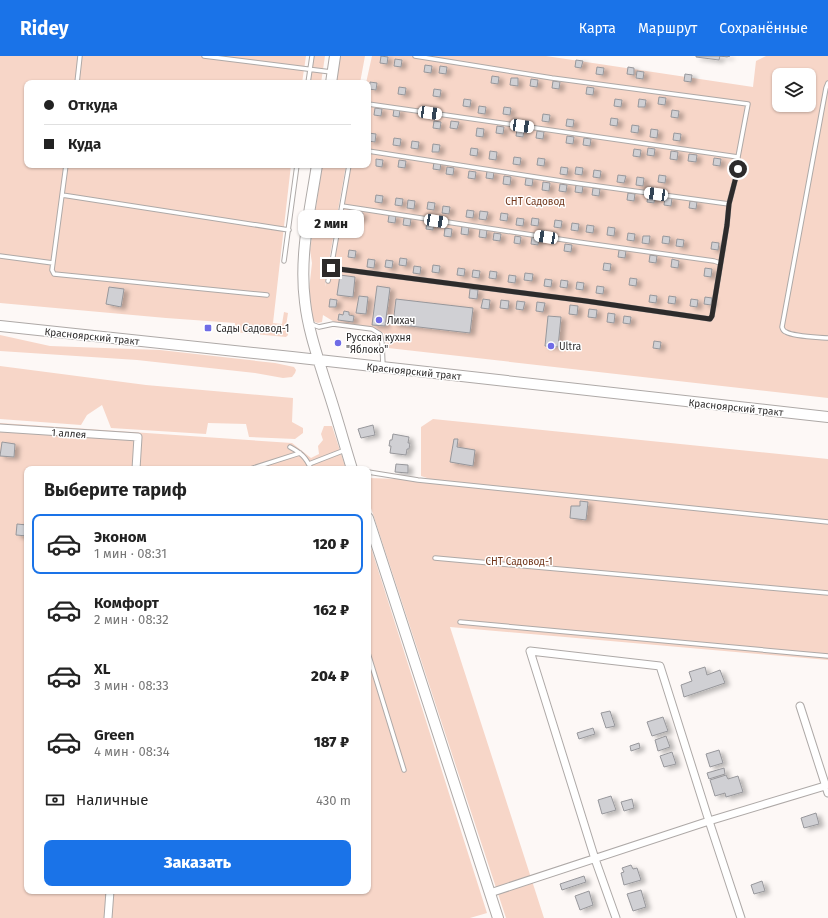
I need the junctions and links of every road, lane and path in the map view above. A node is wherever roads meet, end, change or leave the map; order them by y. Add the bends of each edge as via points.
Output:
1 (80, 56) edge
2 (204, 56) edge
3 (312, 56) edge
4 (335, 56) edge
5 (415, 56) edge
6 (310, 69) junction
7 (332, 72) junction
8 (77, 80) edge
9 (308, 80) edge
10 (331, 80) edge
11 (828, 83) edge
12 (371, 104) edge
13 (371, 151) edge
14 (738, 157) junction
15 (66, 168) edge
16 (298, 168) edge
17 (317, 168) edge
18 (348, 168) edge
19 (62, 195) junction
20 (729, 204) junction
21 (342, 206) junction
22 (289, 230) junction
23 (0, 256) edge
24 (284, 261) dead end
25 (53, 263) junction
26 (720, 263) junction
27 (331, 268) junction
28 (328, 281) dead end
29 (266, 295) dead end
30 (308, 322) junction
31 (0, 326) edge
32 (828, 338) edge
33 (318, 360) junction
34 (383, 367) junction
35 (828, 417) edge
36 (0, 428) edge
37 (290, 447) dead end
38 (346, 450) junction
39 (300, 453) junction
40 (309, 464) joint
41 (136, 466) edge
42 (259, 466) edge
43 (351, 466) edge
44 (371, 472) edge
45 (828, 522) edge
46 (371, 527) edge
47 (435, 558) dead end
48 (828, 593) edge
49 (460, 622) dead end
50 (828, 656) edge
51 (371, 669) edge
52 (800, 706) dead end
53 (404, 770) dead end
54 (827, 788) edge
55 (709, 821) junction
56 (595, 859) junction
57 (490, 893) junction
58 (110, 894) edge
59 (108, 918) edge
60 (498, 918) edge
61 (616, 918) edge
62 (742, 918) edge

1 - 8 lane
2 - 6 lane
3 - 6 lane
4 - 7 main road
5 - 14 lane via 552,78 748,104
6 - 7 lane
6 - 9 lane
7 - 10 main road
11 - 32 lane via 782,327 785,332
12 - 14 lane
13 - 20 lane
14 - 20 lane via 738,169
15 - 19 lane
16 - 22 lane
17 - 30 main road via 304,244
18 - 21 lane
19 - 22 lane
19 - 25 lane
20 - 26 lane
21 - 26 lane
21 - 27 lane
22 - 24 lane
23 - 25 lane
25 - 29 lane via 54,274
26 - 27 lane via 710,319
27 - 28 lane
30 - 33 main road
30 - 34 lane via 319,327 333,324 372,329 380,334
31 - 33 main road, Красноярский тракт
33 - 34 main road, Красноярский тракт
33 - 38 main road
34 - 35 main road, Красноярский тракт
36 - 41 street, 1 аллея via 138,437
37 - 39 lane
38 - 40 lane
38 - 43 main road
39 - 40 lane
39 - 42 lane
44 - 45 lane via 418,480
46 - 57 main road
47 - 48 lane
49 - 50 lane
51 - 53 lane
52 - 54 street
54 - 55 street
55 - 56 street
55 - 56 street via 660,666 530,651
55 - 62 street
56 - 57 street
56 - 61 street
57 - 60 main road
58 - 59 street

